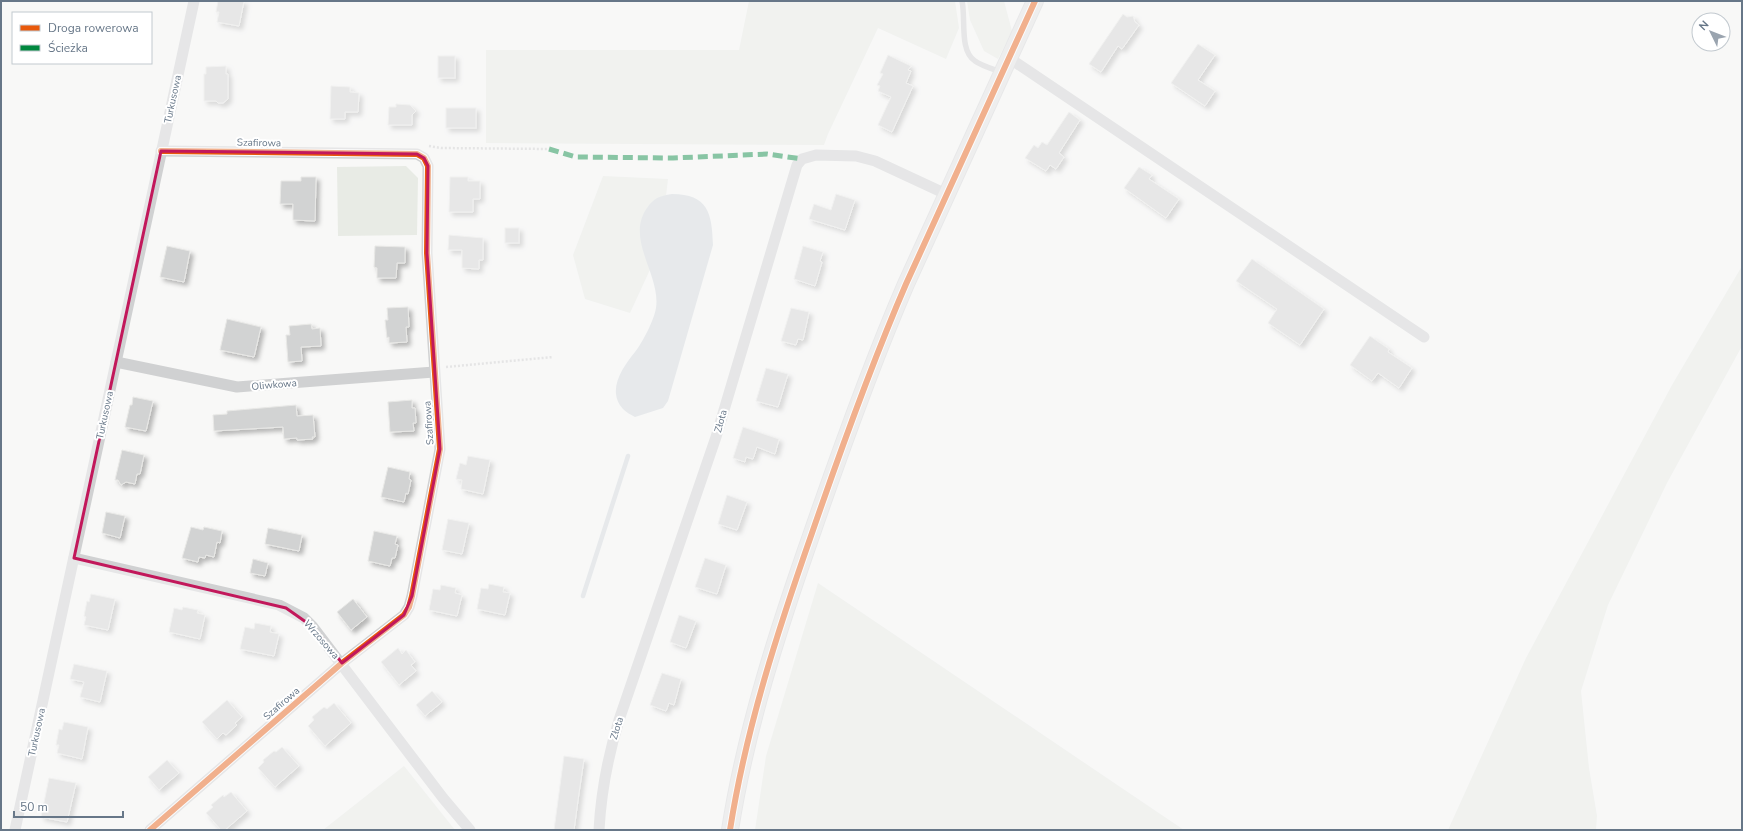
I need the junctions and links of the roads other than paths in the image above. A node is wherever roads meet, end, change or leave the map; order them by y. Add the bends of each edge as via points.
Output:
1 (194, 1) edge
2 (962, 1) edge
3 (1035, 1) edge
4 (1009, 58) junction
5 (1001, 72) junction
6 (161, 151) junction
7 (946, 194) junction
8 (1424, 337) dead end
9 (116, 362) junction
10 (438, 369) junction
11 (74, 558) junction
12 (342, 663) junction
13 (15, 830) edge
14 (150, 830) edge
15 (470, 830) edge
16 (599, 830) edge
17 (730, 830) edge

1 - 6 street, Turkusowa
2 - 5 lane via 967,55 975,62
3 - 4 street
4 - 5 street
4 - 8 street
5 - 7 street
6 - 9 street, Turkusowa
6 - 10 street, Szafirowa via 417,154 424,158 428,166 427,253
7 - 16 street, Złota via 875,161 856,156 816,155 802,159 797,165 716,437 611,745 601,801
7 - 17 street via 890,320 782,620 752,722
9 - 10 street, Oliwkowa via 237,387
9 - 11 street, Turkusowa
10 - 12 street, Szafirowa via 440,449 409,607 395,623
11 - 12 street, Wrzosowa via 286,608 313,626
11 - 13 street, Turkusowa
12 - 14 street, Szafirowa
12 - 15 street, Wrzosowa

